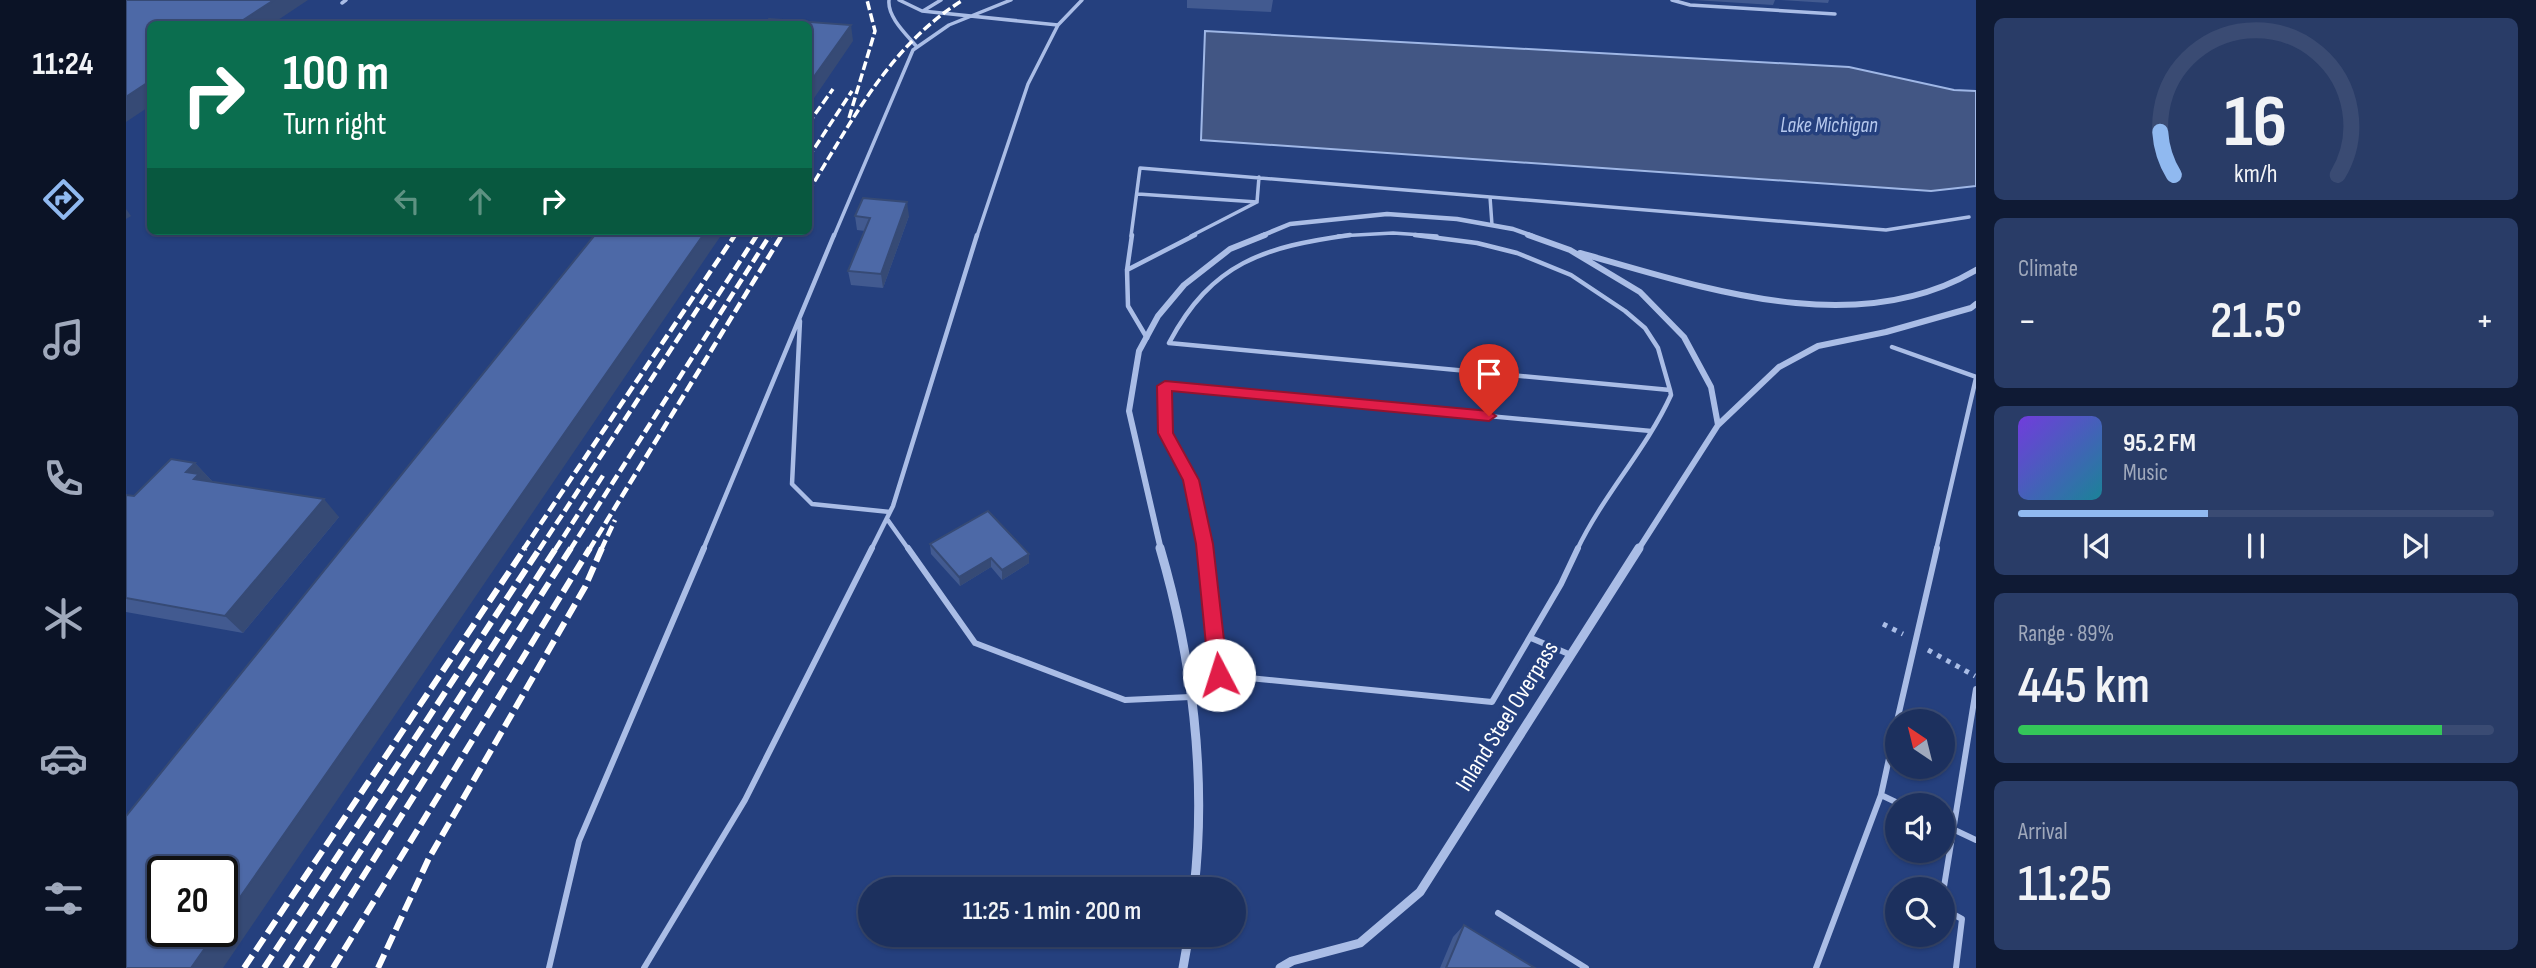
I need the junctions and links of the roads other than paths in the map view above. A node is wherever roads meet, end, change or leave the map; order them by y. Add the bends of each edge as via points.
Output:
1 (889, 0) edge
2 (899, 0) edge
3 (942, 0) edge
4 (1011, 0) edge
5 (1082, 0) edge
6 (1672, 0) edge
7 (922, 11) junction
8 (1835, 14) dead end
9 (974, 15) junction
10 (1058, 25) junction
11 (917, 47) junction
12 (1259, 177) junction
13 (1138, 194) junction
14 (1490, 197) junction
15 (1257, 202) junction
16 (1969, 217) dead end
17 (1492, 225) junction
18 (1570, 250) junction
19 (1127, 270) junction
20 (1976, 270) edge
21 (1976, 304) edge
22 (800, 315) junction
23 (1147, 338) junction
24 (1892, 347) dead end
25 (1976, 378) edge
26 (1670, 390) junction
27 (1718, 425) junction
28 (1651, 431) junction
29 (888, 516) junction
30 (1531, 638) junction
31 (1570, 655) junction
32 (1219, 675) junction
33 (1187, 676) junction
34 (1976, 689) edge
35 (1190, 696) junction
36 (1900, 709) edge
37 (1885, 777) edge
38 (1881, 795) junction
39 (1885, 797) edge
40 (1955, 823) edge
41 (1955, 830) edge
42 (1976, 840) edge
43 (1195, 877) edge
44 (1497, 913) dead end
45 (1955, 915) edge
46 (1186, 947) edge
47 (549, 968) edge
48 (644, 968) edge
49 (1182, 968) edge
50 (1280, 968) edge
51 (1586, 968) edge
52 (1816, 968) edge
53 (1956, 968) edge

1 - 11 lane via 899,26
2 - 7 lane
3 - 7 lane
4 - 9 lane
5 - 10 lane
6 - 8 lane via 1689,5
7 - 9 lane
9 - 10 lane
9 - 11 lane via 949,25
10 - 29 lane via 1028,84
11 - 22 lane
12 - 13 lane via 1140,168
12 - 14 lane
12 - 15 lane
13 - 15 lane
13 - 19 lane
14 - 16 lane via 1885,230
14 - 17 lane
15 - 19 lane
17 - 18 street
17 - 23 street via 1387,214 1290,224 1230,249 1184,285 1158,316
18 - 20 street via 1713,289 1762,299 1831,304 1903,300 1949,286
18 - 27 street via 1640,292 1684,337 1711,387
19 - 23 lane via 1128,306
21 - 27 street, Inland Steel Overpass via 1886,332 1818,346 1779,367
22 - 29 lane via 792,484 812,504
22 - 47 lane via 579,841
23 - 33 street via 1139,351 1129,411 1153,523 1178,608
24 - 25 lane
25 - 36 lane
26 - 26 lane via 1649,333 1615,304 1557,268 1496,247 1436,237 1331,237 1279,248 1232,268 1191,302 1168,343
26 - 28 lane
27 - 31 street, Inland Steel Overpass
28 - 30 lane via 1590,522
28 - 32 lane via 1165,386 1166,433 1191,480 1205,544
29 - 35 lane via 975,643 1125,700
29 - 48 lane via 746,800
30 - 31 lane
30 - 32 lane via 1492,702
31 - 50 street, Inland Steel Overpass via 1420,892 1360,943
32 - 33 lane
33 - 35 street
34 - 40 lane
35 - 43 street via 1200,838
37 - 38 lane
38 - 39 lane
38 - 52 lane
41 - 42 lane
44 - 51 lane
45 - 53 lane via 1962,919
46 - 49 street

